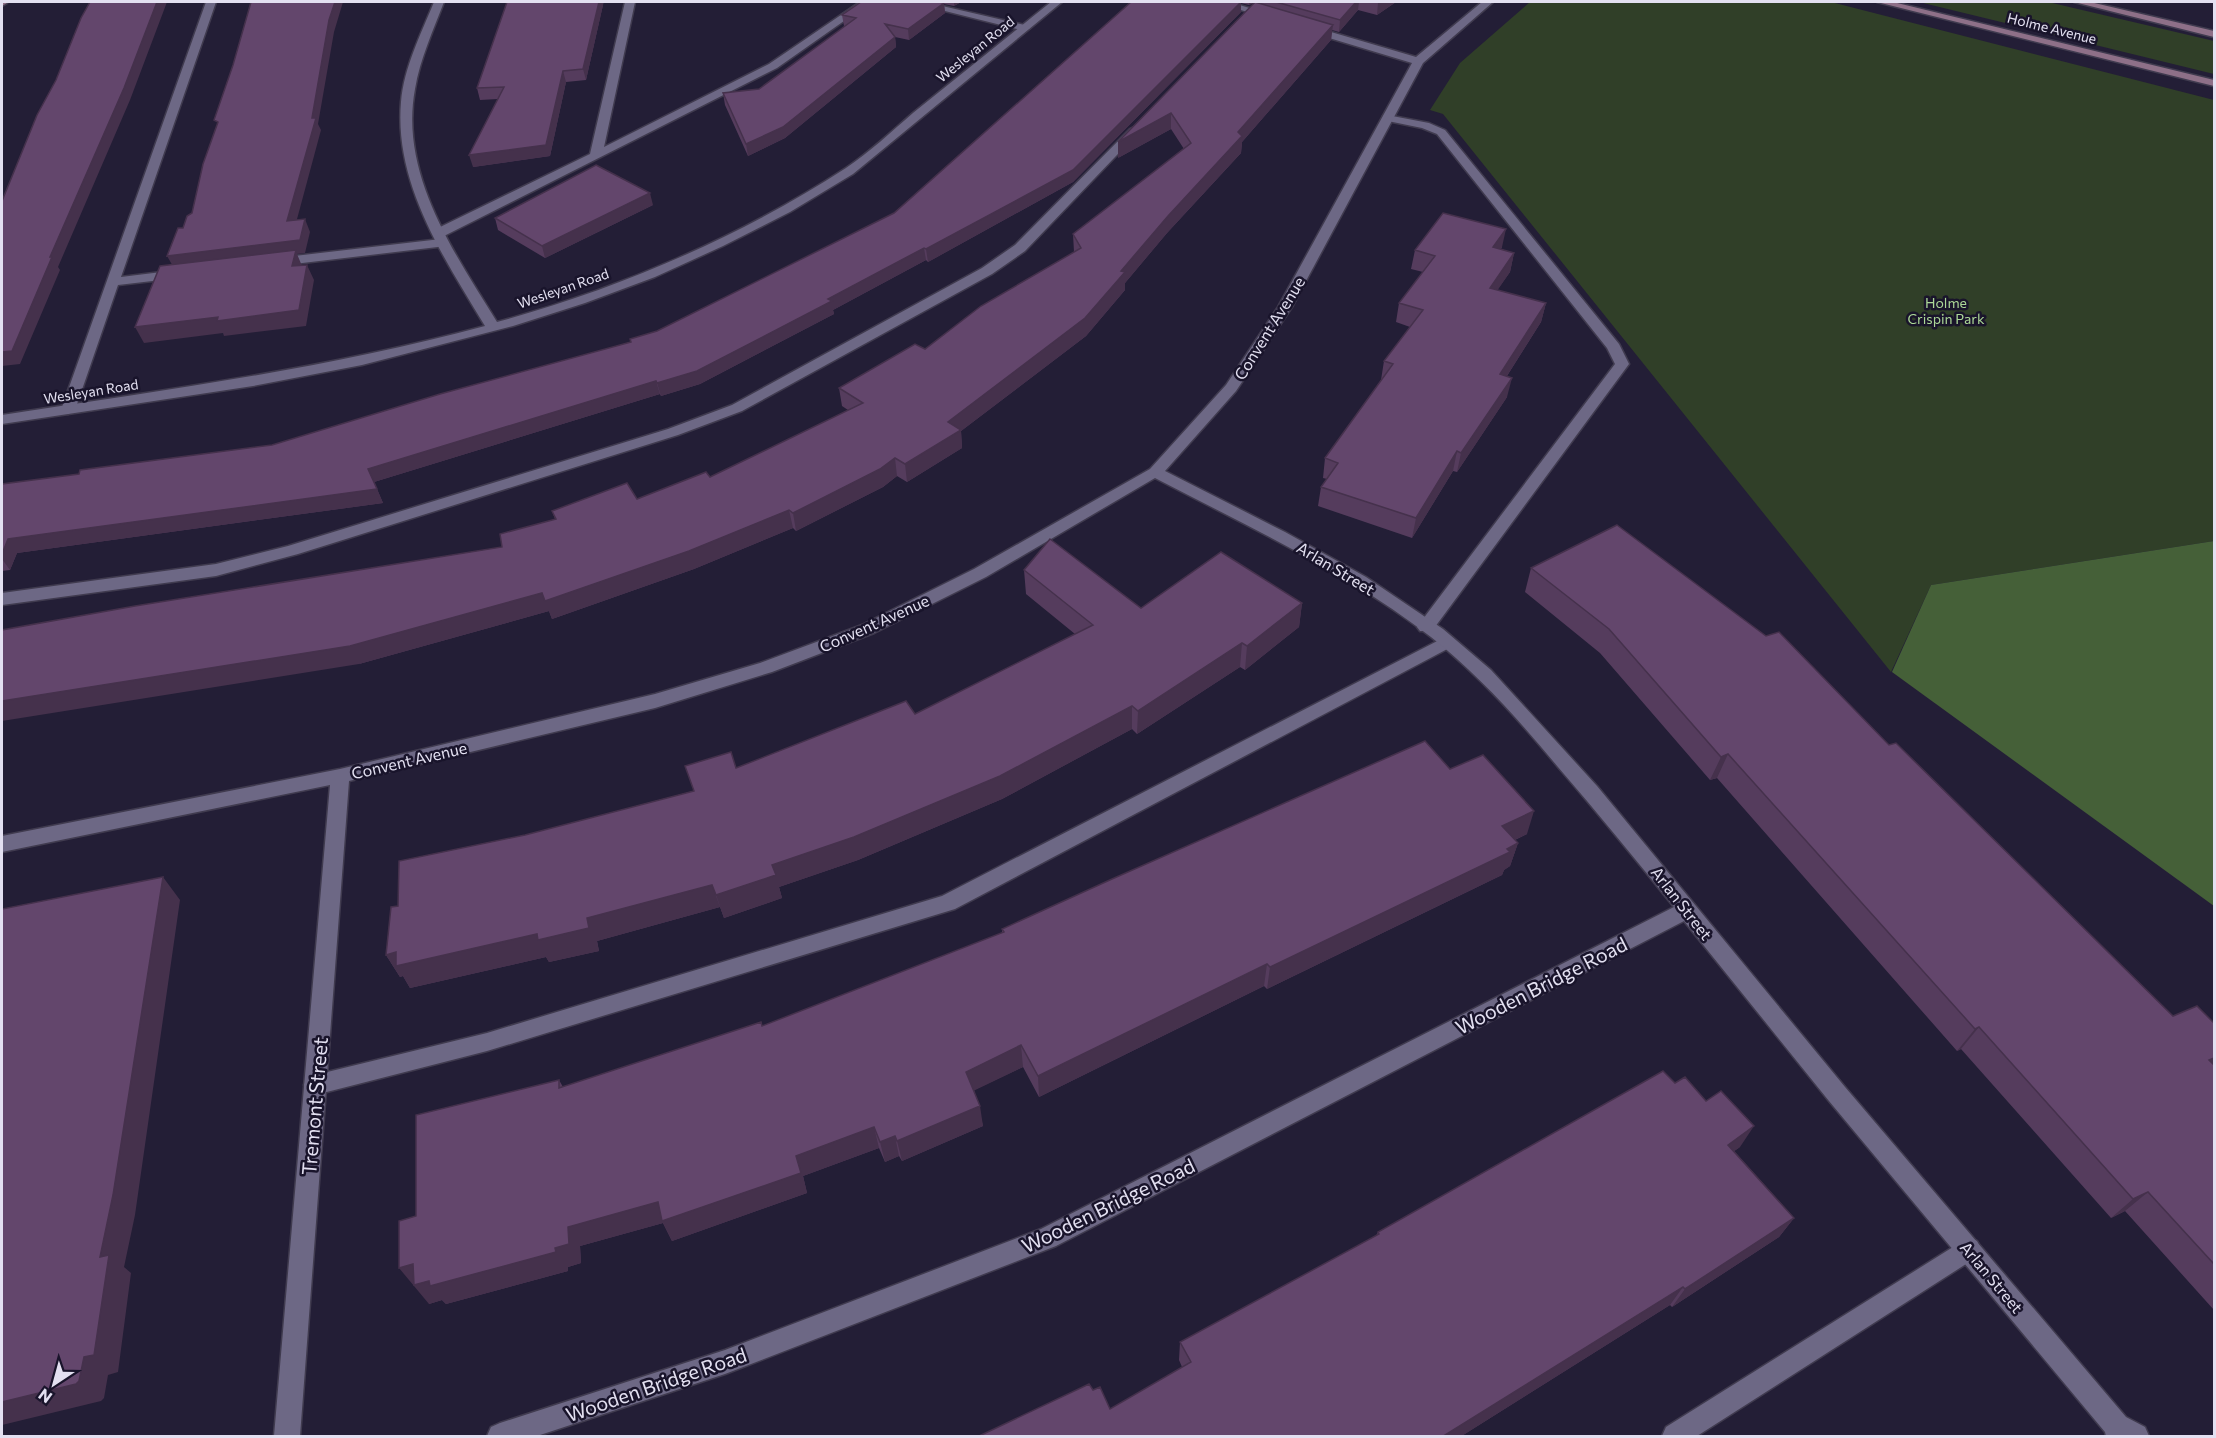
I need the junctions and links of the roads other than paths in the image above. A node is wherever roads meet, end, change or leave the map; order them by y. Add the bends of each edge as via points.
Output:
1 (211, 2) edge
2 (439, 2) edge
3 (630, 2) edge
4 (866, 2) edge
5 (914, 2) edge
6 (1057, 2) edge
7 (1220, 2) edge
8 (1265, 2) edge
9 (1488, 2) edge
10 (1882, 2) edge
11 (2079, 2) edge
12 (1247, 15) junction
13 (1025, 28) junction
14 (2214, 34) edge
15 (1418, 61) junction
16 (2214, 83) edge
17 (1387, 118) junction
18 (1144, 121) edge
19 (596, 156) junction
20 (440, 238) junction
21 (265, 264) edge
22 (194, 272) edge
23 (112, 282) junction
24 (494, 328) junction
25 (68, 410) junction
26 (2, 420) edge
27 (1155, 472) junction
28 (2, 599) edge
29 (1426, 627) junction
30 (1447, 642) junction
31 (340, 776) junction
32 (2, 844) edge
33 (1687, 910) junction
34 (315, 1085) junction
35 (1968, 1249) junction
36 (2124, 1433) edge
37 (287, 1437) edge
38 (500, 1437) edge
39 (1676, 1437) edge

1 - 23 street
2 - 20 street via 407,101 406,143
3 - 19 street
4 - 19 street via 773,66
5 - 13 street
6 - 13 street, Wesleyan Road
7 - 12 street
8 - 12 street
9 - 15 street, Convent Avenue
10 - 16 main road, Holme Avenue
11 - 14 main road, Holme Avenue
12 - 15 street via 1290,22
13 - 24 street, Wesleyan Road via 851,170 773,215 690,256 604,291
15 - 17 street, Convent Avenue
17 - 27 street, Convent Avenue via 1285,307 1231,388
17 - 29 street via 1441,132 1614,347 1622,364
18 - 28 street via 1012,254 737,408 673,432 216,570
19 - 20 street
20 - 21 street
20 - 24 street
22 - 23 street
23 - 25 street
24 - 25 street, Wesleyan Road via 290,375
25 - 26 street, Wesleyan Road
27 - 29 street, Arlan Street via 1348,572
27 - 31 street, Convent Avenue via 980,573 868,629 766,668 643,704
29 - 30 street, Arlan Street
30 - 33 street, Arlan Street via 1537,729 1624,829
30 - 34 street via 948,903 487,1042
31 - 32 street, Convent Avenue
31 - 34 street, Tremont Street
33 - 35 street, Arlan Street
33 - 38 street, Wooden Bridge Road via 1048,1238 725,1362
34 - 37 street, Tremont Street
35 - 36 street, Arlan Street
35 - 39 street

